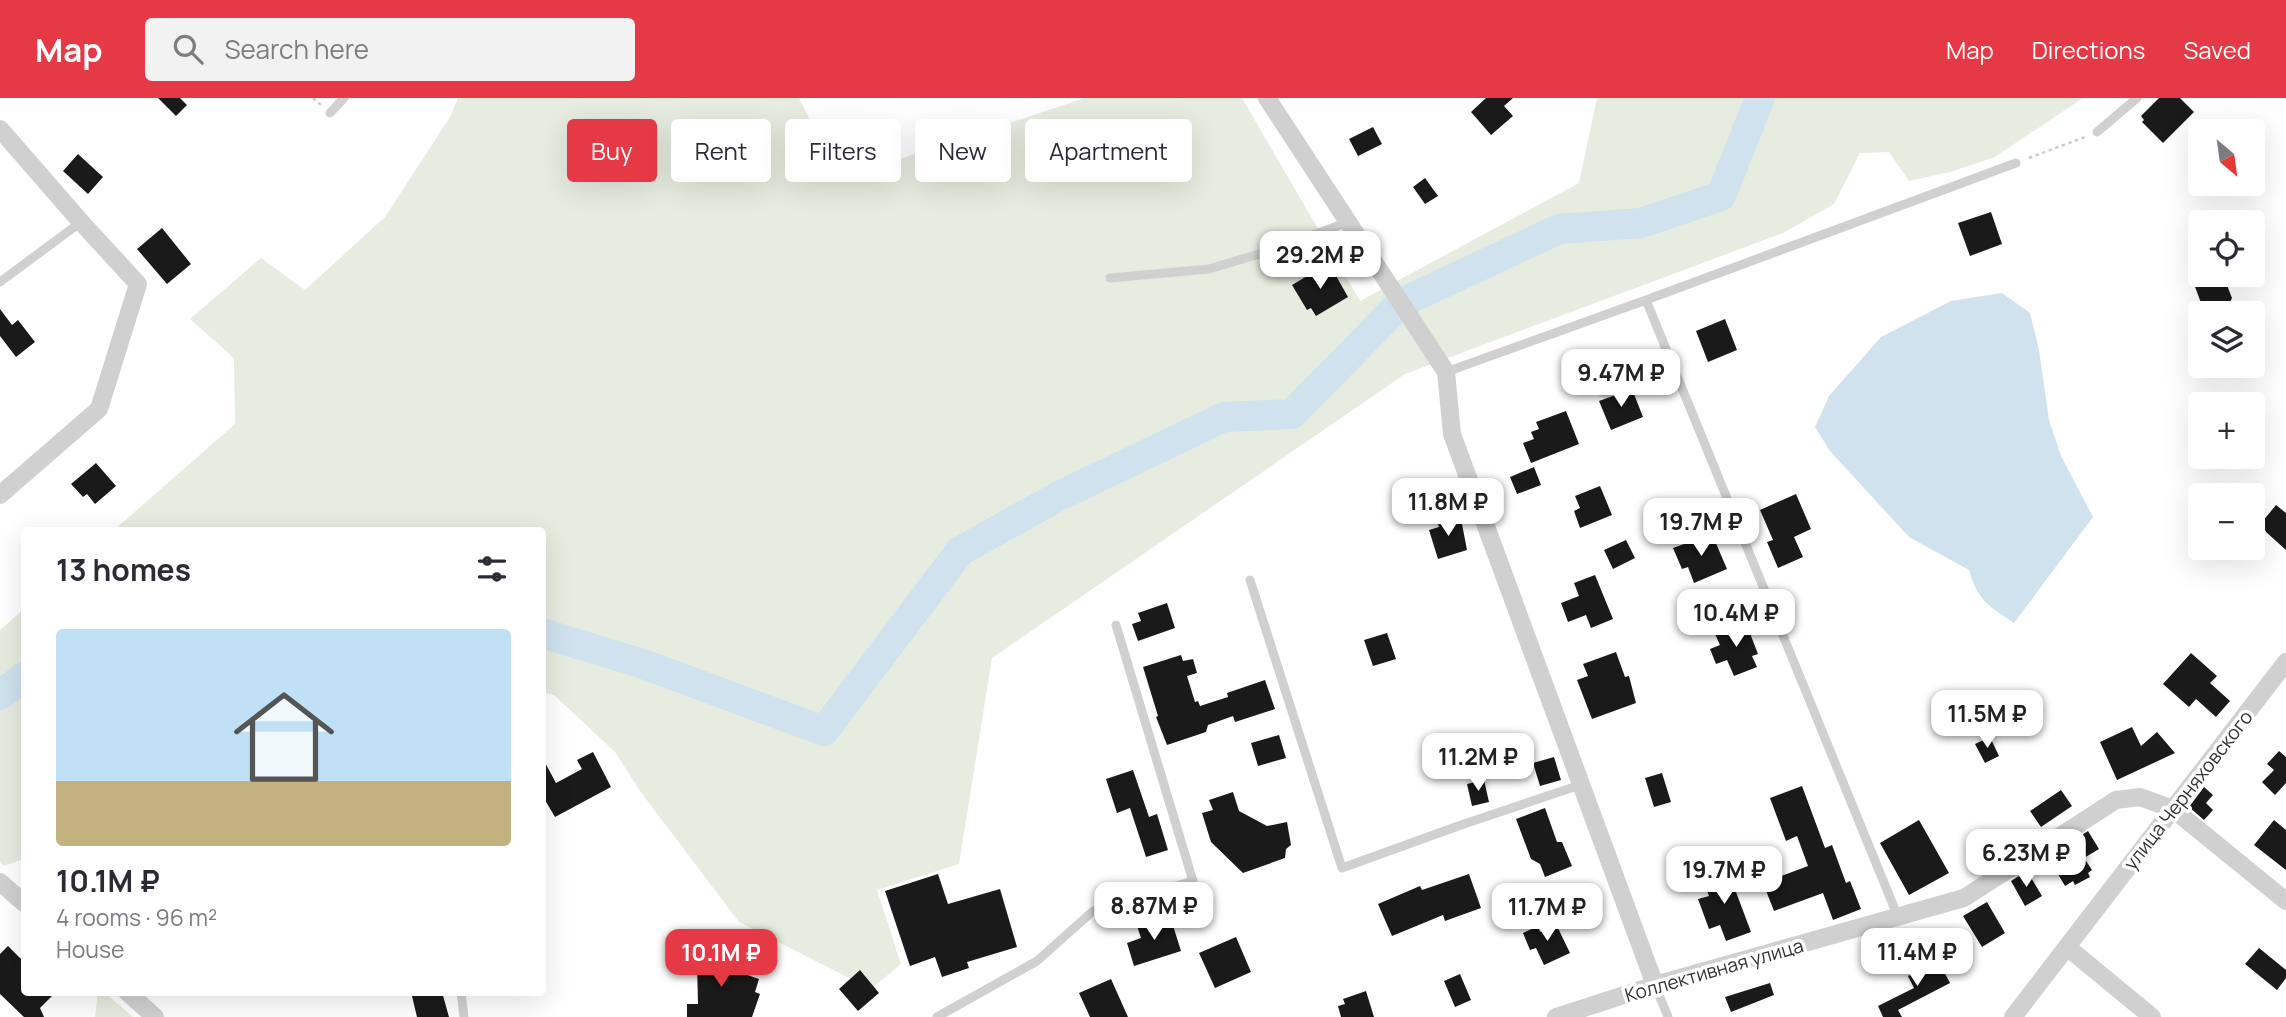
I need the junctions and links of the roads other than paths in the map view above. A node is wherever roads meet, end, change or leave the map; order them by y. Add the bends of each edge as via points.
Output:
1 (344, 98) edge
2 (1267, 98) edge
3 (2137, 98) edge
4 (330, 113) dead end
5 (0, 129) edge
6 (2097, 132) road end
7 (2016, 163) road end
8 (80, 222) junction
9 (1348, 222) junction
10 (1110, 278) dead end
11 (0, 282) edge
12 (1646, 300) junction
13 (1446, 372) junction
14 (0, 495) edge
15 (1251, 580) dead end
16 (1116, 625) dead end
17 (2284, 669) edge
18 (1583, 784) junction
19 (2173, 809) junction
20 (0, 882) edge
21 (21, 900) edge
22 (2286, 901) edge
23 (1898, 917) junction
24 (2067, 947) junction
25 (1655, 985) junction
26 (131, 996) edge
27 (461, 996) edge
28 (155, 1017) edge
29 (464, 1017) edge
30 (937, 1017) edge
31 (1556, 1017) edge
32 (1668, 1017) edge
33 (2013, 1017) edge
34 (2152, 1017) edge

1 - 4 lane
2 - 9 street
3 - 6 lane
5 - 8 street
7 - 12 lane
8 - 11 lane
8 - 14 street via 138,284 100,409
9 - 10 lane via 1209,269
9 - 13 street
12 - 13 lane
12 - 23 lane
13 - 18 street via 1452,434
15 - 18 lane via 1342,869
16 - 30 lane via 1193,881 1093,911 1037,961
17 - 19 street, улица Черняховского
18 - 25 street
19 - 22 street, Коллективная улица
19 - 23 street, Коллективная улица via 2140,797 2116,800 1964,898
19 - 24 street, улица Черняховского
20 - 21 street
23 - 25 street, Коллективная улица
24 - 33 street, улица Черняховского
24 - 34 street
25 - 31 street, Коллективная улица
25 - 32 lane
26 - 28 street
27 - 29 lane

